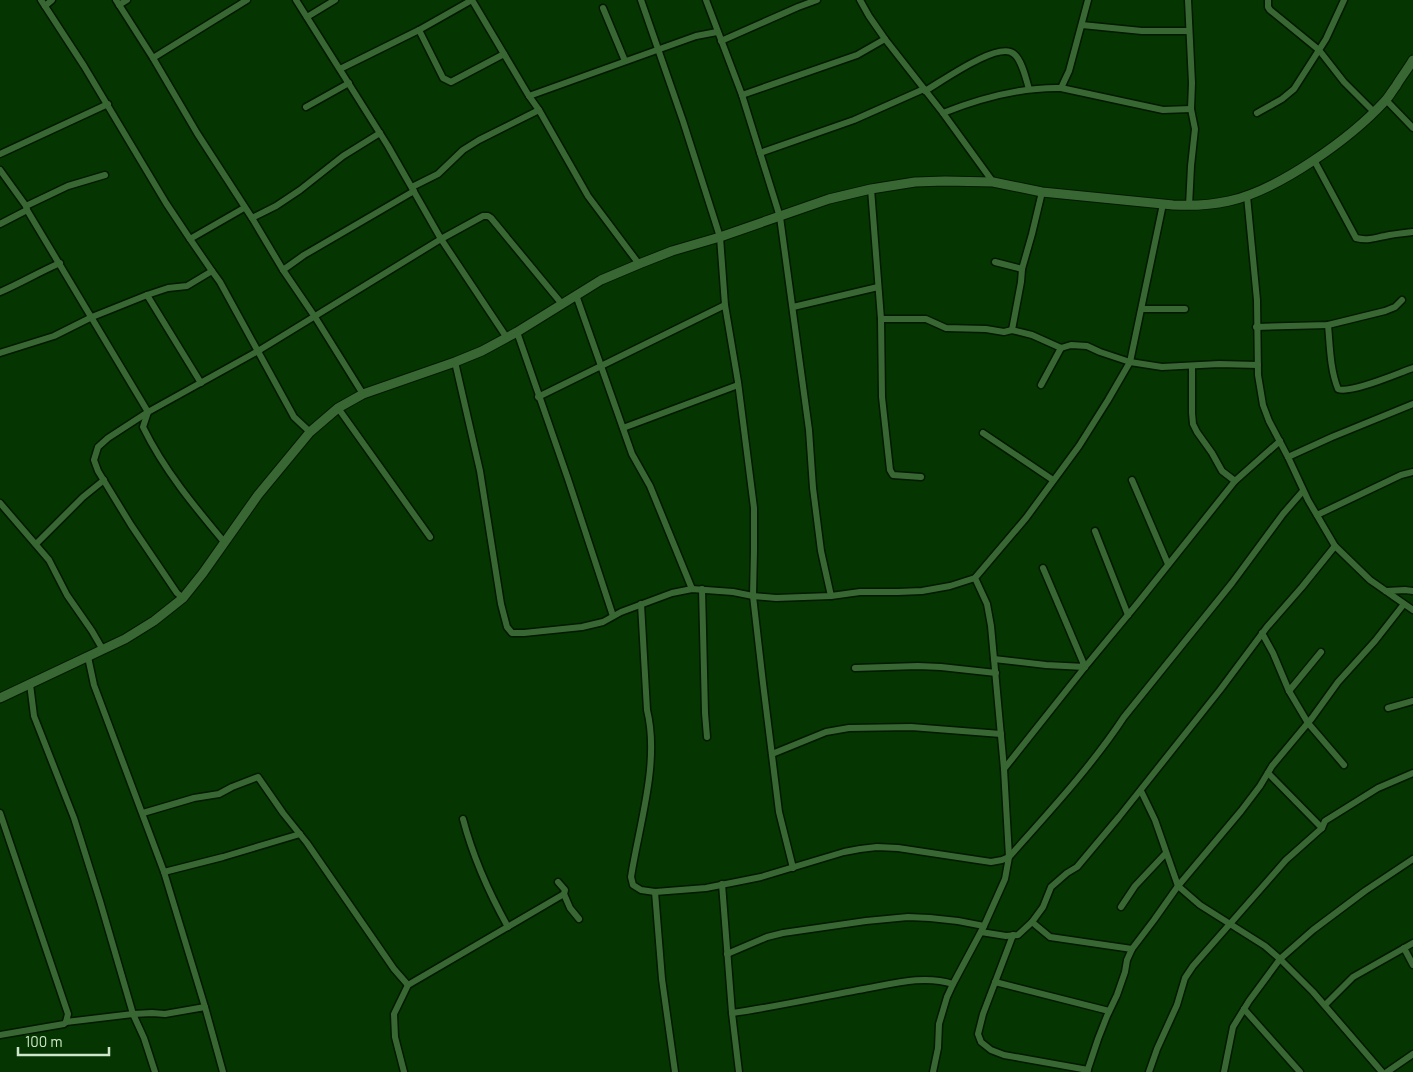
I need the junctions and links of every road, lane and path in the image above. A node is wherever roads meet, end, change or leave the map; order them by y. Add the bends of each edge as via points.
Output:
1 (52, 0) edge
2 (127, 0) edge
3 (248, 0) edge
4 (296, 0) edge
5 (335, 0) edge
6 (472, 0) edge
7 (640, 0) edge
8 (706, 0) edge
9 (817, 0) edge
10 (860, 0) edge
11 (1088, 0) edge
12 (1188, 0) edge
13 (1268, 0) edge
14 (1344, 0) edge
15 (118, 2) edge
16 (43, 3) edge
17 (604, 8) dead end
18 (307, 17) junction
19 (1082, 25) junction
20 (419, 30) junction
21 (1189, 31) junction
22 (717, 32) junction
23 (885, 39) junction
24 (721, 41) junction
25 (658, 50) junction
26 (1319, 50) junction
27 (504, 54) junction
28 (154, 58) junction
29 (1413, 60) edge
30 (625, 61) junction
31 (340, 69) junction
32 (349, 83) junction
33 (1061, 88) junction
34 (1029, 89) junction
35 (925, 90) junction
36 (529, 96) junction
37 (742, 96) junction
38 (1386, 100) junction
39 (108, 104) junction
40 (306, 107) dead end
41 (1191, 109) junction
42 (539, 110) junction
43 (1374, 112) junction
44 (943, 113) junction
45 (1257, 114) dead end
46 (1413, 128) edge
47 (380, 133) junction
48 (760, 153) junction
49 (0, 154) edge
50 (1314, 160) junction
51 (0, 170) edge
52 (105, 175) dead end
53 (993, 182) junction
54 (413, 189) junction
55 (871, 189) junction
56 (1042, 192) junction
57 (1247, 196) junction
58 (1163, 204) junction
59 (1190, 206) junction
60 (27, 208) junction
61 (244, 208) junction
62 (780, 217) junction
63 (252, 218) junction
64 (0, 224) edge
65 (1413, 232) edge
66 (720, 237) junction
67 (190, 238) junction
68 (441, 240) junction
69 (995, 262) dead end
70 (60, 263) junction
71 (639, 264) junction
72 (1022, 269) junction
73 (283, 270) junction
74 (212, 271) junction
75 (878, 287) junction
76 (0, 292) edge
77 (147, 294) junction
78 (576, 295) junction
79 (1402, 300) dead end
80 (562, 304) junction
81 (725, 305) junction
82 (793, 307) junction
83 (1142, 309) junction
84 (1185, 310) dead end
85 (92, 317) junction
86 (315, 317) junction
87 (881, 319) junction
88 (1328, 325) junction
89 (1256, 327) junction
90 (1012, 330) junction
91 (517, 332) junction
92 (507, 338) junction
93 (1061, 348) junction
94 (258, 351) junction
95 (0, 354) edge
96 (455, 362) junction
97 (1130, 362) junction
98 (1258, 365) junction
99 (600, 366) junction
100 (1192, 366) junction
101 (1413, 368) edge
102 (201, 383) junction
103 (738, 385) junction
104 (1041, 385) dead end
105 (363, 394) junction
106 (538, 397) junction
107 (1413, 404) edge
108 (338, 408) junction
109 (148, 412) junction
110 (622, 428) junction
111 (310, 432) junction
112 (983, 433) dead end
113 (1280, 441) junction
114 (1288, 457) junction
115 (1413, 472) edge
116 (921, 477) dead end
117 (104, 480) junction
118 (1053, 480) junction
119 (1132, 480) dead end
120 (1235, 481) junction
121 (1303, 491) junction
122 (0, 503) edge
123 (1317, 515) junction
124 (1095, 532) dead end
125 (430, 537) dead end
126 (224, 543) junction
127 (36, 544) junction
128 (1335, 546) junction
129 (1168, 564) junction
130 (1044, 568) dead end
131 (975, 578) junction
132 (692, 589) junction
133 (702, 589) junction
134 (1386, 591) junction
135 (1413, 591) edge
136 (753, 596) junction
137 (831, 596) junction
138 (183, 598) junction
139 (641, 604) junction
140 (1404, 604) junction
141 (1413, 610) edge
142 (1128, 615) junction
143 (613, 616) junction
144 (1262, 633) junction
145 (103, 650) junction
146 (1321, 652) dead end
147 (88, 656) junction
148 (994, 659) junction
149 (1085, 667) junction
150 (855, 668) dead end
151 (996, 673) junction
152 (30, 684) junction
153 (1289, 692) junction
154 (0, 698) edge
155 (1413, 701) edge
156 (1388, 708) dead end
157 (1308, 723) junction
158 (1001, 734) junction
159 (707, 737) dead end
160 (772, 754) junction
161 (1344, 765) dead end
162 (1004, 769) junction
163 (1268, 773) junction
164 (1413, 773) edge
165 (1141, 791) junction
166 (0, 813) edge
167 (142, 814) junction
168 (463, 819) dead end
169 (1322, 828) junction
170 (300, 834) junction
171 (1166, 854) junction
172 (1009, 857) junction
173 (1413, 859) edge
174 (793, 868) junction
175 (164, 872) junction
176 (558, 882) dead end
177 (722, 884) junction
178 (1178, 886) junction
179 (655, 892) junction
180 (564, 894) junction
181 (1121, 907) dead end
182 (579, 919) dead end
183 (1032, 922) junction
184 (1230, 924) junction
185 (508, 927) junction
186 (983, 929) junction
187 (1013, 935) junction
188 (1413, 943) edge
189 (1404, 948) junction
190 (1132, 949) junction
191 (727, 954) junction
192 (1280, 959) junction
193 (1413, 965) edge
194 (995, 982) junction
195 (953, 984) junction
196 (408, 985) junction
197 (1325, 1005) junction
198 (205, 1007) junction
199 (1244, 1009) junction
200 (1109, 1011) junction
201 (732, 1013) junction
202 (133, 1014) junction
203 (66, 1022) junction
204 (0, 1035) edge
205 (1413, 1054) edge
206 (1088, 1071) edge
207 (155, 1072) edge
208 (224, 1072) edge
209 (404, 1072) edge
210 (675, 1072) edge
211 (739, 1072) edge
212 (933, 1072) edge
213 (1149, 1072) edge
214 (1224, 1072) edge
215 (1300, 1072) edge
216 (1382, 1072) edge
217 (1387, 1072) edge

1 - 16 street
2 - 15 street
3 - 28 street
4 - 18 street
5 - 18 street
6 - 20 street
6 - 27 street
7 - 25 street
8 - 22 street
9 - 24 street
10 - 23 street
11 - 19 street
12 - 21 street
13 - 26 street via 1270,10
14 - 26 street
15 - 28 street
16 - 39 street
17 - 30 street
18 - 31 street
19 - 21 street via 1142,31
19 - 33 street
20 - 27 street via 447,81 451,82
20 - 31 street
21 - 41 street
22 - 24 street
22 - 25 street
23 - 35 street
23 - 37 street via 858,55
24 - 37 street
25 - 30 street
25 - 66 street
26 - 43 street via 1344,82
26 - 45 street via 1294,89
27 - 36 street
28 - 61 street
29 - 38 street
30 - 36 street
31 - 32 street
32 - 40 street
32 - 47 street
33 - 34 street
33 - 41 street via 1163,110
34 - 35 street via 1016,55 1002,50 980,58
34 - 44 street
35 - 44 street
35 - 48 street via 854,120
36 - 42 street
37 - 48 street
38 - 43 street
38 - 46 street
39 - 49 street
39 - 67 street
41 - 59 street via 1195,129
42 - 54 street via 463,150 438,174
42 - 71 street via 588,196
43 - 50 street
44 - 53 street
47 - 54 street
47 - 63 street via 276,206
48 - 62 street
50 - 57 street
50 - 65 street via 1356,238 1373,239
51 - 60 street
52 - 60 street via 68,186
53 - 55 street via 915,182
53 - 56 street
54 - 68 street
54 - 73 street
55 - 62 street
55 - 75 street
56 - 58 street
56 - 72 street
57 - 59 street
57 - 89 street via 1257,300
58 - 59 street
58 - 83 street
60 - 64 street
60 - 70 street
61 - 63 street
61 - 67 street
62 - 66 street
62 - 82 street
63 - 73 street
66 - 71 street
66 - 81 street
67 - 74 street
68 - 80 street via 474,220 488,216
68 - 86 street
68 - 92 street
69 - 72 street
70 - 76 street
70 - 85 street
71 - 78 street
72 - 90 street
73 - 86 street
74 - 77 street via 187,286
74 - 94 street
75 - 82 street
75 - 87 street
77 - 85 street
77 - 102 street
78 - 80 street
78 - 99 street
79 - 88 street via 1386,311
80 - 91 street
81 - 99 street
81 - 103 street
82 - 137 street via 821,551
83 - 84 street
83 - 97 street
85 - 95 street via 54,336
85 - 109 street
86 - 94 street
86 - 105 street
87 - 90 street via 926,319 946,328
87 - 116 street via 882,397 890,470 893,474
88 - 89 street
88 - 101 street via 1338,389 1357,388
89 - 98 street
90 - 93 street
91 - 92 street
91 - 106 street
92 - 96 street
93 - 97 street via 1087,346
93 - 104 street
94 - 102 street
94 - 111 street via 294,417
96 - 105 street
96 - 143 street via 480,471 501,604 508,629 512,633 524,633 582,627
97 - 100 street
97 - 118 street via 1079,446
98 - 100 street
98 - 113 street via 1263,405
99 - 106 street
99 - 110 street
100 - 120 street via 1193,424 1222,471
102 - 109 street
103 - 110 street
103 - 136 street via 754,508
105 - 108 street
106 - 143 street
107 - 114 street
108 - 111 street
108 - 125 street
109 - 117 street via 98,447 94,460
109 - 126 street via 142,427 151,443 186,496
110 - 132 street via 650,486
111 - 126 street
112 - 118 street
113 - 114 street
113 - 120 street
114 - 121 street
115 - 123 street
117 - 127 street
117 - 138 street via 131,525
118 - 131 street via 1026,518
119 - 129 street
120 - 129 street
121 - 123 street
121 - 172 street via 1110,739
122 - 127 street
123 - 128 street
124 - 142 street
126 - 138 street
127 - 145 street
128 - 134 street
128 - 144 street
129 - 142 street
130 - 149 street
131 - 137 street via 922,591
131 - 148 street via 988,604
132 - 133 street
132 - 139 street
133 - 136 street
133 - 159 street
134 - 135 street
134 - 140 street
136 - 137 street
136 - 160 street
138 - 145 street via 154,621
139 - 143 street
139 - 179 street via 647,710 652,738 631,877 633,885
140 - 141 street
140 - 157 street
142 - 149 street
144 - 153 street
144 - 165 street
145 - 147 street
146 - 153 street
147 - 152 street
147 - 167 street via 94,685
148 - 149 street
148 - 151 street
149 - 162 street
150 - 151 street via 918,666
151 - 158 street
152 - 154 street
152 - 202 street via 34,716 74,818
153 - 157 street
155 - 156 street
157 - 161 street
157 - 163 street
158 - 160 street via 849,728 826,732
158 - 162 street
160 - 174 street via 779,812
162 - 172 street
163 - 169 street
163 - 178 street via 1222,836
164 - 169 street via 1378,788 1325,821
165 - 171 street
165 - 183 street via 1077,867 1051,888
166 - 203 street via 66,1005
167 - 170 street via 219,794 258,777
167 - 175 street
168 - 185 street via 469,844
169 - 184 street via 1286,860
170 - 175 street
170 - 196 street
171 - 178 street
171 - 181 street via 1135,886
172 - 174 street via 991,862 877,847 844,852
172 - 186 street via 1005,879
173 - 192 street via 1313,930
174 - 177 street
175 - 198 street
176 - 180 street via 565,890
177 - 179 street
177 - 191 street
178 - 184 street
178 - 190 street
179 - 210 street via 662,979
180 - 182 street
180 - 185 street
183 - 187 street
183 - 190 street via 1050,936
184 - 192 street
184 - 213 street via 1184,978 1177,1005
185 - 196 street
186 - 187 street
186 - 191 street via 958,921 930,918 866,920 783,933
186 - 195 street
187 - 194 street
188 - 189 street
189 - 193 street
189 - 197 street via 1352,977
190 - 200 street
191 - 201 street
192 - 197 street
192 - 199 street
194 - 200 street
194 - 206 street via 978,1034 981,1042 1004,1055
195 - 201 street via 920,980
195 - 212 street via 940,1024
196 - 209 street via 394,1014 395,1037
197 - 216 street
198 - 202 street via 165,1014
198 - 208 street
199 - 214 street via 1233,1027
199 - 215 street
200 - 206 street
201 - 211 street
202 - 203 street
202 - 207 street
203 - 204 street
205 - 217 street

